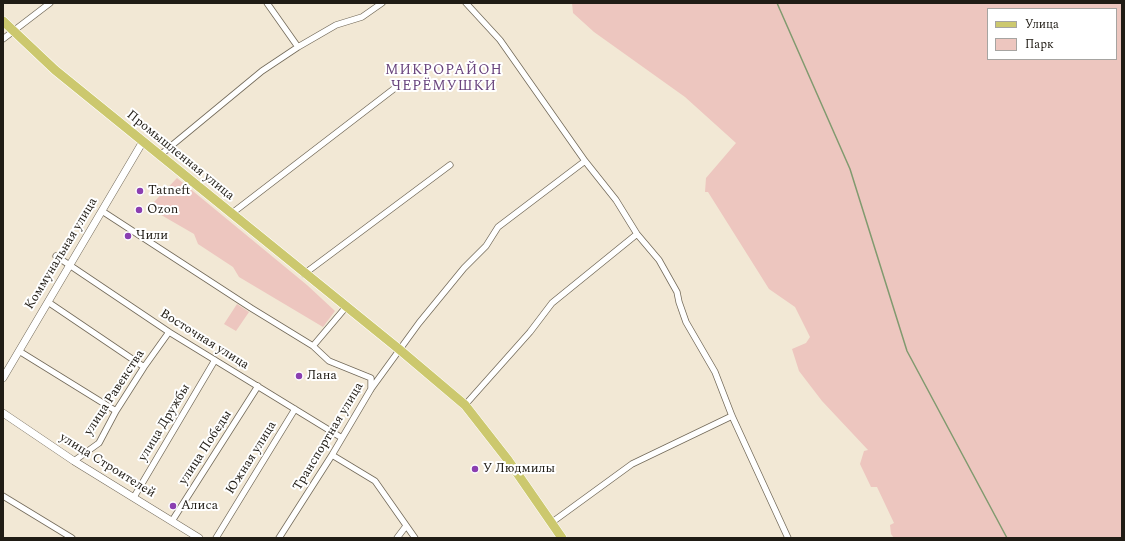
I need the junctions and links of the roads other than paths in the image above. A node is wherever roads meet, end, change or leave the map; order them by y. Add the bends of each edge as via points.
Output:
1 (50, 3) edge
2 (267, 3) edge
3 (382, 3) edge
4 (466, 3) edge
5 (3, 20) edge
6 (13, 31) junction
7 (3, 39) edge
8 (298, 47) junction
9 (396, 88) dead end
10 (142, 143) junction
11 (159, 156) junction
12 (585, 161) junction
13 (450, 165) dead end
14 (102, 210) junction
15 (231, 214) junction
16 (637, 234) junction
17 (56, 256) dead end
18 (70, 265) junction
19 (304, 274) junction
20 (48, 302) junction
21 (346, 308) junction
22 (169, 332) junction
23 (313, 346) junction
24 (400, 350) junction
25 (19, 351) junction
26 (215, 360) junction
27 (144, 367) junction
28 (3, 378) edge
29 (258, 386) junction
30 (371, 389) junction
31 (464, 405) junction
32 (295, 409) junction
33 (116, 411) junction
34 (3, 413) edge
35 (732, 416) junction
36 (342, 438) junction
37 (332, 456) junction
38 (74, 461) junction
39 (3, 496) edge
40 (134, 497) junction
41 (172, 521) junction
42 (551, 523) junction
43 (406, 526) junction
44 (72, 538) edge
45 (199, 538) edge
46 (216, 538) edge
47 (279, 538) edge
48 (397, 538) edge
49 (415, 538) edge
50 (562, 538) edge
51 (788, 538) edge

1 - 6 street
2 - 8 street
3 - 8 street via 362,17 336,25
4 - 12 street via 500,40
5 - 6 main road, Промышленная улица
6 - 7 street
6 - 10 main road, Промышленная улица
8 - 11 street via 262,71
9 - 15 street
10 - 11 main road, Промышленная улица
10 - 14 street, Коммунальная улица
11 - 15 main road, Промышленная улица
12 - 16 street via 616,200
12 - 24 street, Транспортная улица via 498,227 486,246 454,280
13 - 19 street
14 - 18 street, Коммунальная улица
14 - 23 street
15 - 19 main road, Промышленная улица
16 - 31 street via 552,303 530,332
16 - 35 street via 659,260 677,292 686,322 715,372
17 - 18 street, Восточная улица
18 - 20 street, Коммунальная улица
18 - 22 street, Восточная улица
19 - 21 main road, Промышленная улица
20 - 25 street, Коммунальная улица
20 - 27 street
21 - 23 street
21 - 24 main road, Промышленная улица
22 - 26 street, Восточная улица
22 - 27 street, улица Равенства
23 - 30 street via 329,361 371,378
24 - 30 street, Транспортная улица
24 - 31 main road, Промышленная улица
25 - 28 street, Коммунальная улица
25 - 33 street
26 - 29 street, Восточная улица
26 - 40 street, улица Дружбы
27 - 33 street, улица Равенства
29 - 32 street, Восточная улица
29 - 41 street, улица Победы
30 - 36 street, Транспортная улица
31 - 42 main road, Промышленная улица via 508,460
32 - 36 street, Восточная улица
32 - 46 street, Южная улица
33 - 38 street, улица Равенства via 99,443
34 - 38 street, улица Строителей
35 - 42 street via 632,464
35 - 51 street
36 - 37 street, Транспортная улица
37 - 43 street via 375,481
37 - 47 street, Транспортная улица
38 - 40 street, улица Строителей
39 - 44 street
40 - 41 street, улица Строителей
41 - 45 street, улица Строителей
42 - 50 main road, Промышленная улица
43 - 48 street
43 - 49 street

